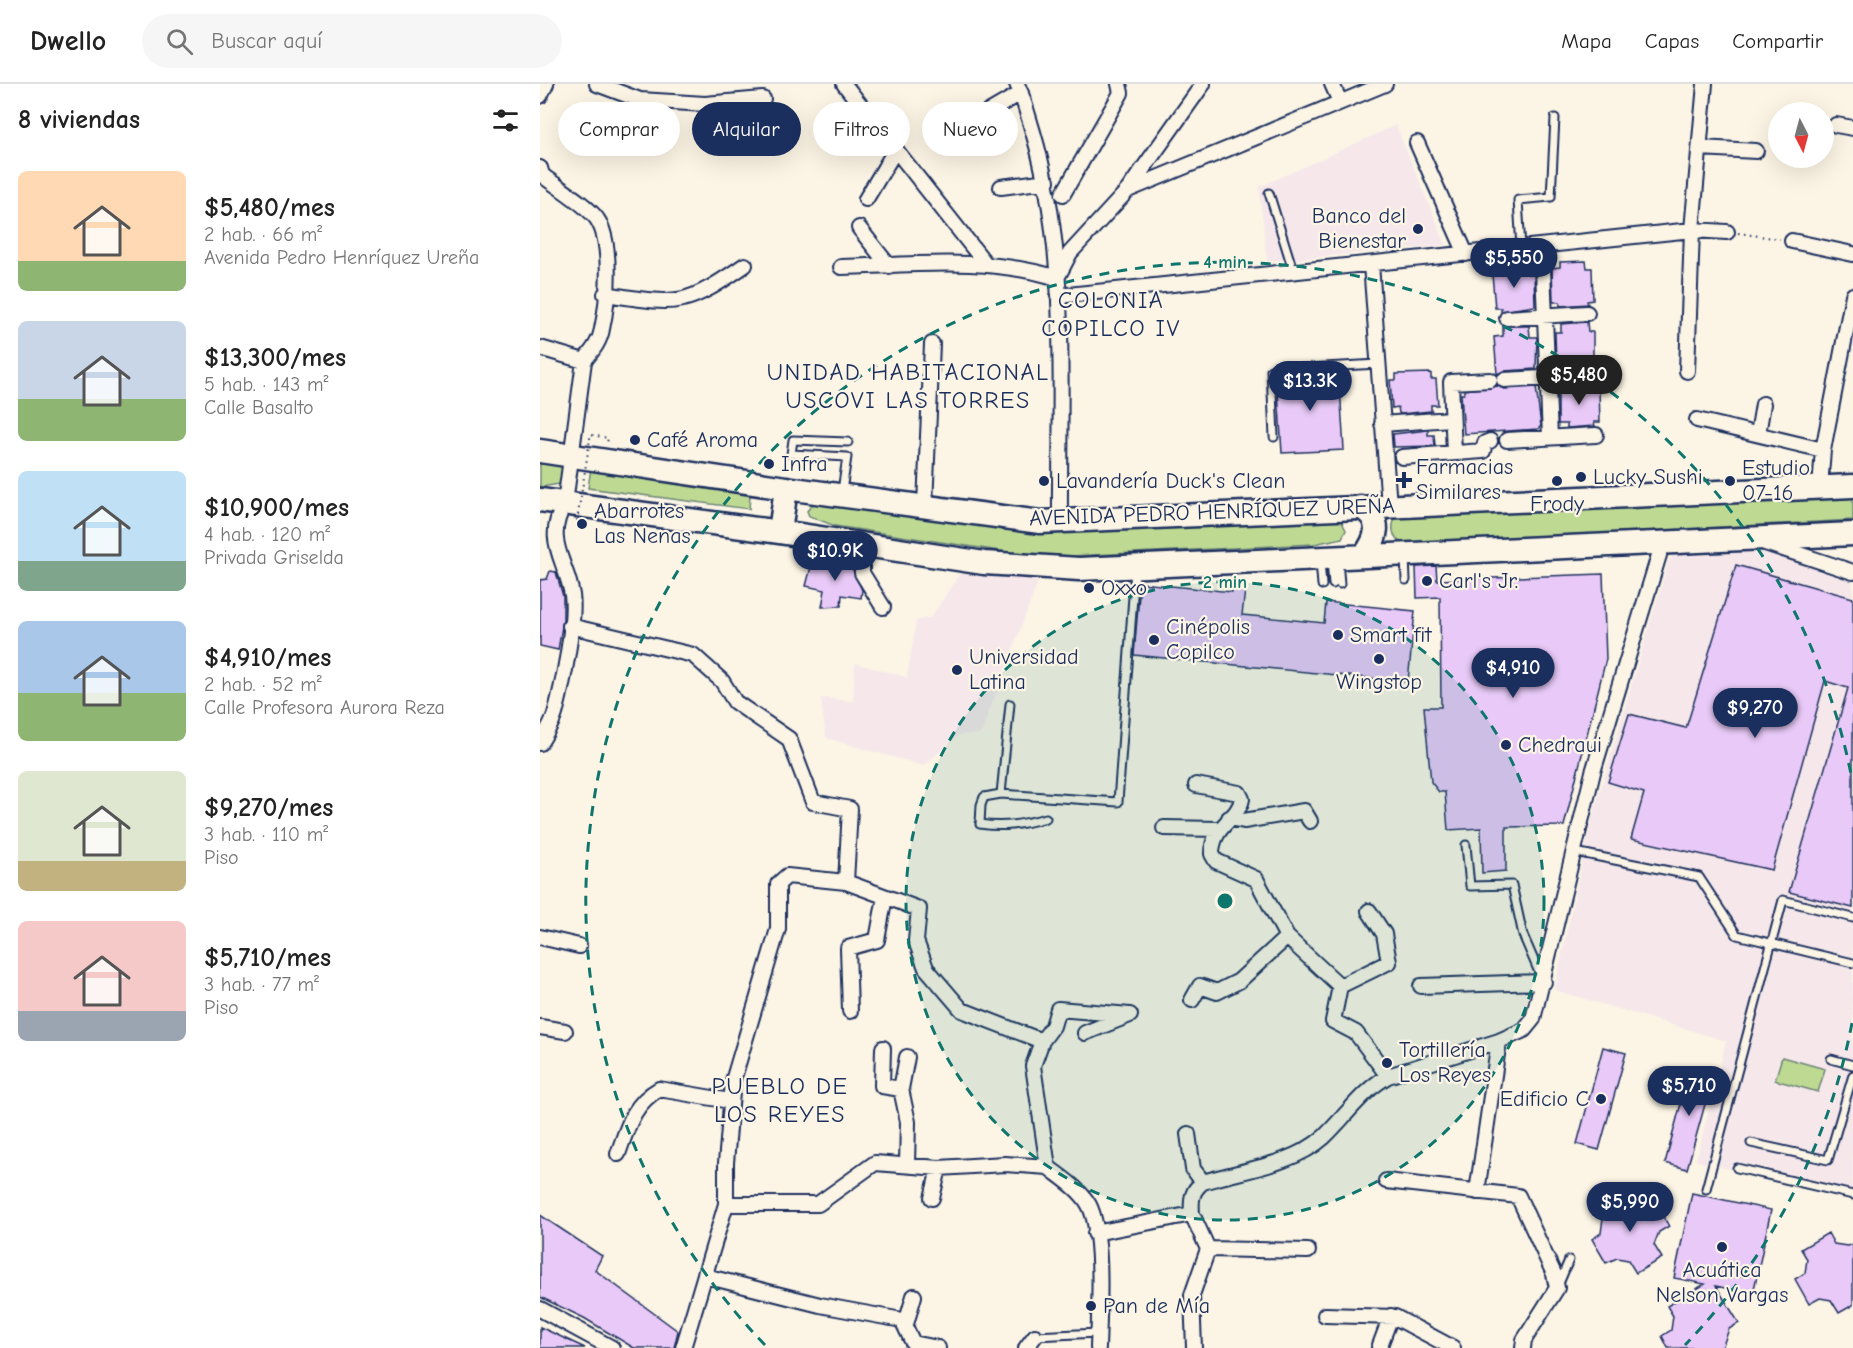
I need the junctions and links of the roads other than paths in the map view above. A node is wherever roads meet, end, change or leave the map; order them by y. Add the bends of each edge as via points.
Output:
1 (546, 84) edge
2 (597, 84) edge
3 (844, 84) edge
4 (1119, 84) edge
5 (1203, 84) edge
6 (1332, 84) edge
7 (1384, 84) edge
8 (1705, 84) edge
9 (1019, 88) edge
10 (540, 96) edge
11 (763, 99) dead end
12 (858, 102) edge
13 (999, 102) edge
14 (1340, 102) junction
15 (1555, 118) dead end
16 (1836, 125) dead end
17 (1853, 128) edge
18 (1417, 143) dead end
19 (1700, 148) junction
20 (1756, 151) dead end
21 (892, 156) edge
22 (901, 156) edge
23 (541, 173) edge
24 (1047, 181) junction
25 (1001, 187) dead end
26 (1128, 190) junction
27 (1269, 193) dead end
28 (1063, 194) dead end
29 (866, 199) dead end
30 (859, 228) dead end
31 (1692, 230) junction
32 (1727, 232) road end
33 (1792, 241) road end
34 (1542, 246) junction
35 (1521, 248) junction
36 (1466, 254) junction
37 (1853, 254) edge
38 (985, 263) junction
39 (1371, 264) junction
40 (746, 265) dead end
41 (889, 266) junction
42 (841, 267) dead end
43 (1293, 270) junction
44 (1057, 278) junction
45 (605, 294) junction
46 (1058, 296) junction
47 (1852, 305) edge
48 (1587, 313) dead end
49 (1545, 315) junction
50 (1507, 318) dead end
51 (932, 344) dead end
52 (540, 348) edge
53 (584, 361) junction
54 (1377, 364) junction
55 (1687, 371) dead end
56 (1586, 376) dead end
57 (1548, 378) junction
58 (1490, 380) dead end
59 (1504, 380) dead end
60 (1763, 404) dead end
61 (1451, 419) junction
62 (1697, 420) dead end
63 (1382, 424) junction
64 (1758, 434) junction
65 (1596, 435) dead end
66 (1275, 437) dead end
67 (1550, 437) junction
68 (1507, 440) dead end
69 (1490, 441) dead end
70 (848, 442) dead end
71 (1823, 450) junction
72 (540, 451) edge
73 (1454, 453) junction
74 (571, 456) junction
75 (1402, 457) dead end
76 (1853, 486) edge
77 (1820, 487) junction
78 (786, 488) junction
79 (842, 494) junction
80 (540, 500) edge
81 (925, 505) junction
82 (1389, 506) junction
83 (1360, 507) junction
84 (571, 512) junction
85 (1060, 522) junction
86 (780, 532) junction
87 (1853, 534) edge
88 (1751, 538) junction
89 (1664, 542) junction
90 (862, 545) junction
91 (1405, 554) junction
92 (1364, 556) junction
93 (1330, 558) junction
94 (1136, 567) junction
95 (1853, 572) edge
96 (1406, 579) dead end
97 (1337, 584) dead end
98 (1322, 585) dead end
99 (883, 607) dead end
100 (570, 626) junction
101 (1010, 704) dead end
102 (540, 743) edge
103 (1196, 785) dead end
104 (1001, 794) junction
105 (1046, 818) dead end
106 (1229, 818) junction
107 (1310, 821) dead end
108 (1164, 828) dead end
109 (1218, 829) junction
110 (1466, 845) dead end
111 (1575, 852) junction
112 (846, 882) junction
113 (885, 897) junction
114 (1369, 911) dead end
115 (1853, 918) edge
116 (540, 937) edge
117 (1287, 937) junction
118 (1772, 944) junction
119 (579, 946) dead end
120 (1853, 963) edge
121 (1544, 982) junction
122 (1340, 986) junction
123 (1421, 986) dead end
124 (1192, 1000) dead end
125 (850, 1011) dead end
126 (540, 1027) edge
127 (565, 1031) dead end
128 (1085, 1033) dead end
129 (1042, 1041) junction
130 (1499, 1041) junction
131 (883, 1048) dead end
132 (907, 1057) dead end
133 (1831, 1059) dead end
134 (1853, 1065) edge
135 (1853, 1075) edge
136 (1388, 1076) junction
137 (901, 1089) junction
138 (730, 1101) junction
139 (1188, 1134) dead end
140 (1751, 1143) dead end
141 (618, 1154) dead end
142 (907, 1164) junction
143 (1048, 1167) junction
144 (939, 1168) junction
145 (1737, 1168) dead end
146 (1386, 1181) dead end
147 (1203, 1182) junction
148 (1706, 1189) dead end
149 (1477, 1192) junction
150 (1853, 1195) edge
151 (932, 1198) dead end
152 (726, 1204) junction
153 (1192, 1214) junction
154 (1095, 1233) junction
155 (1208, 1248) junction
156 (1308, 1251) dead end
157 (1566, 1259) dead end
158 (705, 1276) junction
159 (1560, 1283) junction
160 (914, 1296) dead end
161 (540, 1309) edge
162 (1325, 1315) dead end
163 (1391, 1316) junction
164 (906, 1324) junction
165 (1099, 1333) junction
166 (1035, 1336) joint
167 (612, 1348) edge
168 (683, 1348) edge
169 (938, 1348) edge
170 (1026, 1348) edge
171 (1098, 1348) edge
172 (1194, 1348) edge
173 (1379, 1348) edge
174 (1453, 1348) edge
175 (1523, 1348) edge

1 - 10 street
2 - 11 street via 640,100 705,104
3 - 12 street
4 - 28 street via 1120,93
5 - 26 street
6 - 14 street
7 - 14 street
8 - 19 street
9 - 13 street
9 - 24 street
14 - 26 street
15 - 35 lane via 1551,197 1518,200
16 - 17 street
18 - 36 street
19 - 20 street
19 - 31 street
21 - 29 street
22 - 38 street
23 - 45 street via 595,216 605,232
24 - 25 street
24 - 44 street
26 - 44 street via 1070,253
27 - 43 lane
30 - 41 street
31 - 32 street
31 - 34 street
31 - 55 street
33 - 37 street
34 - 35 street
34 - 49 street
35 - 36 street
36 - 39 street
38 - 41 street
38 - 44 street via 1030,269
39 - 43 street
39 - 54 street
40 - 45 street via 687,300 666,303
41 - 42 street
43 - 46 street
44 - 46 street
45 - 53 street via 602,330 596,348
46 - 85 street
47 - 71 street
48 - 49 street
49 - 50 street
49 - 57 street
51 - 81 street
52 - 53 street
53 - 74 street
54 - 63 street
54 - 66 lane via 1272,370
56 - 57 street
57 - 59 street
57 - 67 street
58 - 61 street via 1451,382
60 - 64 street
61 - 63 street
61 - 73 street
62 - 64 street
63 - 82 street
64 - 71 street
65 - 67 street
67 - 68 street
69 - 73 street via 1483,451
70 - 79 lane via 793,440 791,454 847,457
71 - 77 street
72 - 74 main road, AVENIDA PEDRO HENRÍQUEZ UREÑA
73 - 75 street
74 - 78 main road, AVENIDA PEDRO HENRÍQUEZ UREÑA
74 - 84 street
76 - 77 main road, AVENIDA PEDRO HENRÍQUEZ UREÑA
77 - 82 main road, AVENIDA PEDRO HENRÍQUEZ UREÑA
78 - 79 main road, AVENIDA PEDRO HENRÍQUEZ UREÑA
78 - 86 main road
79 - 81 main road, AVENIDA PEDRO HENRÍQUEZ UREÑA
80 - 84 main road
81 - 85 main road, AVENIDA PEDRO HENRÍQUEZ UREÑA
82 - 83 main road, AVENIDA PEDRO HENRÍQUEZ UREÑA
82 - 91 main road via 1387,534
83 - 85 main road, AVENIDA PEDRO HENRÍQUEZ UREÑA
83 - 92 main road via 1373,517 1377,528 1376,539
84 - 86 main road
84 - 100 street via 555,520 559,555 572,596
86 - 90 main road
87 - 88 main road
88 - 89 main road
88 - 95 street
89 - 91 main road
89 - 111 street via 1593,772
90 - 94 main road via 1036,568
90 - 99 street via 862,573
91 - 92 main road
91 - 96 lane
92 - 93 main road
93 - 94 main road
93 - 97 lane
93 - 98 lane
94 - 104 lane via 1118,802
100 - 102 street via 554,716
100 - 112 street via 693,655 722,681 735,702 789,739 813,802 850,809
101 - 104 lane
103 - 106 street via 1239,793 1241,805
104 - 105 lane via 984,797 980,824 1023,825
106 - 107 street via 1244,821 1304,810
106 - 109 street
108 - 109 street
109 - 117 street via 1212,846 1216,861 1256,879
110 - 121 lane via 1470,886 1512,885 1523,934
111 - 118 lane via 1699,878 1737,935
111 - 121 street
112 - 113 street
112 - 138 street via 787,876 778,885 778,929
113 - 125 street via 877,940 848,948
113 - 129 street via 919,909 916,942 926,968 962,1010
114 - 122 street via 1384,934 1389,962
115 - 118 lane via 1783,900
116 - 119 street
117 - 122 street
117 - 124 street via 1239,981 1217,992 1200,986
118 - 120 lane
118 - 148 lane
121 - 123 street
121 - 130 street via 1530,1024
122 - 136 street via 1333,1021 1356,1033
126 - 127 street
128 - 129 street via 1130,1015 1058,1010
129 - 143 street via 1033,1066
130 - 136 street
130 - 149 street
131 - 137 street via 882,1086
132 - 137 street
133 - 134 lane
135 - 140 lane via 1828,1160
136 - 147 street via 1372,1085 1323,1137 1302,1152
137 - 142 street via 908,1122
138 - 141 street via 659,1089 636,1107
138 - 152 street
139 - 147 street via 1193,1169
142 - 144 street
142 - 152 street via 875,1163 818,1204
143 - 144 street via 1005,1164
143 - 154 street via 1071,1184 1089,1206
144 - 151 street
145 - 150 lane
146 - 149 street
147 - 153 street via 1195,1187
149 - 159 street via 1518,1196
152 - 158 street
153 - 154 street
153 - 155 street
154 - 165 street
155 - 156 street
155 - 172 street via 1192,1295
157 - 159 lane
158 - 164 street
158 - 168 street
159 - 175 street via 1524,1340
160 - 164 street
161 - 167 street
162 - 163 street
163 - 173 street
163 - 174 street
164 - 169 street via 913,1343
165 - 166 lane
165 - 171 street
166 - 170 street

